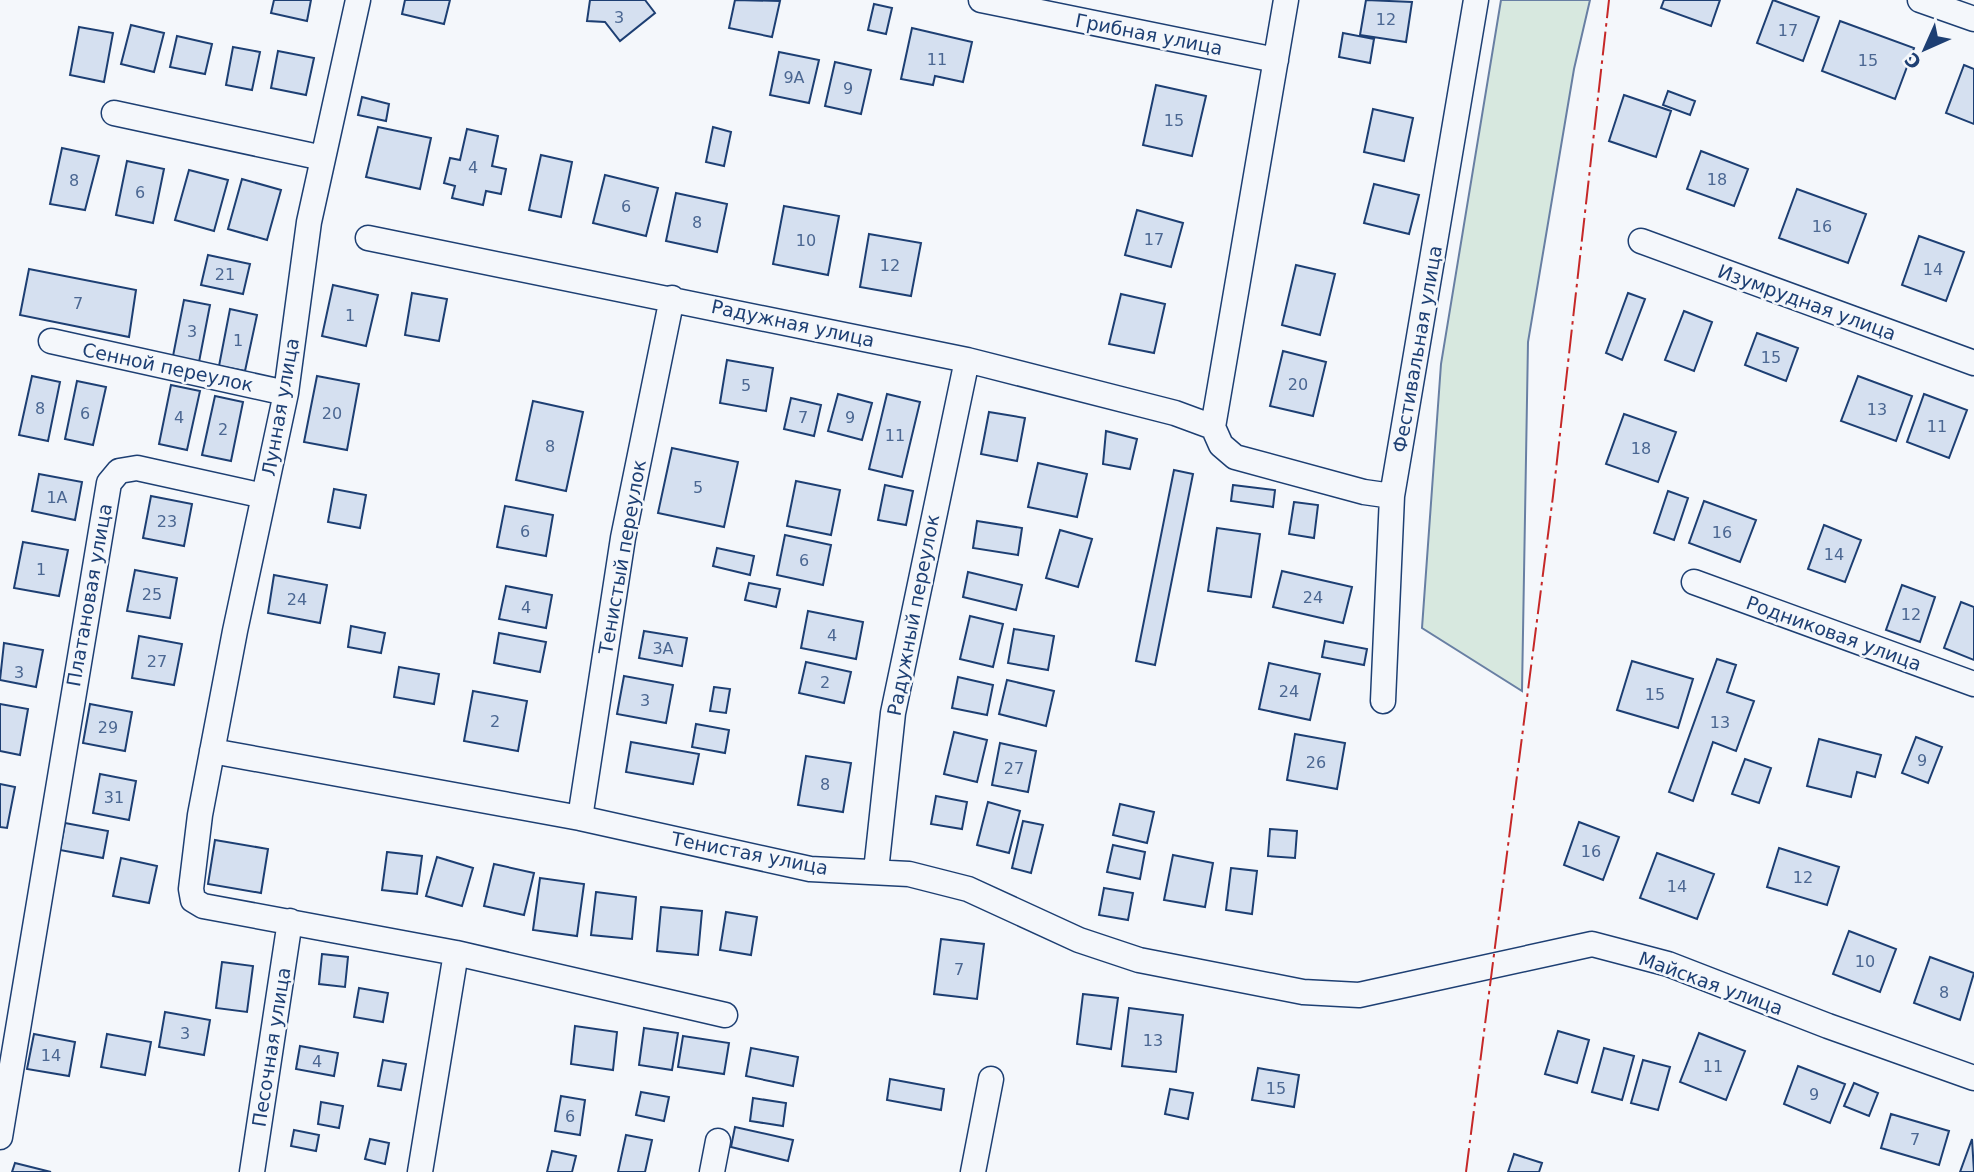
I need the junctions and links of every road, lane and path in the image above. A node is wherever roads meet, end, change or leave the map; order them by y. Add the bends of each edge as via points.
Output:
1 (358, 0) edge
2 (981, 0) edge
3 (1286, 0) edge
4 (1476, 0) edge
5 (1920, 0) edge
6 (1974, 19) edge
7 (1276, 60) junction
8 (114, 113) dead end
9 (323, 158) junction
10 (368, 238) dead end
11 (1641, 242) dead end
12 (672, 298) junction
13 (51, 341) dead end
14 (967, 360) junction
15 (1974, 363) edge
16 (286, 393) junction
17 (1213, 427) junction
18 (264, 496) junction
19 (1392, 496) junction
20 (1695, 582) dead end
21 (1974, 684) edge
22 (1382, 701) dead end
23 (212, 751) junction
24 (580, 818) junction
25 (876, 872) junction
26 (290, 921) junction
27 (456, 953) junction
28 (1359, 995) joint
29 (725, 1015) dead end
30 (1974, 1078) edge
31 (991, 1079) dead end
32 (0, 1137) edge
33 (719, 1141) dead end
34 (252, 1172) edge
35 (420, 1172) edge
36 (712, 1172) edge
37 (974, 1172) edge

1 - 9 street, Лунная улица
2 - 7 street, Грибная улица
3 - 7 street
4 - 19 street, Фестивальная улица
5 - 6 street
7 - 17 street
8 - 9 street
9 - 16 street, Лунная улица via 309,222
10 - 12 street, Радужная улица
11 - 15 street, Изумрудная улица
12 - 14 street, Радужная улица
12 - 24 street, Тенистый переулок via 623,538
13 - 16 street, Сенной переулок
14 - 17 street, Радужная улица via 1175,413
14 - 25 street, Радужный переулок via 893,713
16 - 18 street, Лунная улица
17 - 19 street via 1221,445 1235,457
18 - 23 street, Лунная улица
18 - 32 street, Платановая улица via 137,468 119,471 109,483
19 - 22 street, Фестивальная улица
20 - 21 street, Родниковая улица
23 - 24 street, Тенистая улица
23 - 26 street, Лунная улица via 200,815 193,900 203,906
24 - 25 street, Тенистая улица via 810,869
25 - 28 street, Тенистая улица via 909,874 968,889 1079,940 1139,960 1303,992
26 - 27 street
26 - 34 street, Песочная улица
27 - 29 street
27 - 35 street
28 - 30 street, Майская улица via 1592,944 1668,964
31 - 37 street
33 - 36 street

